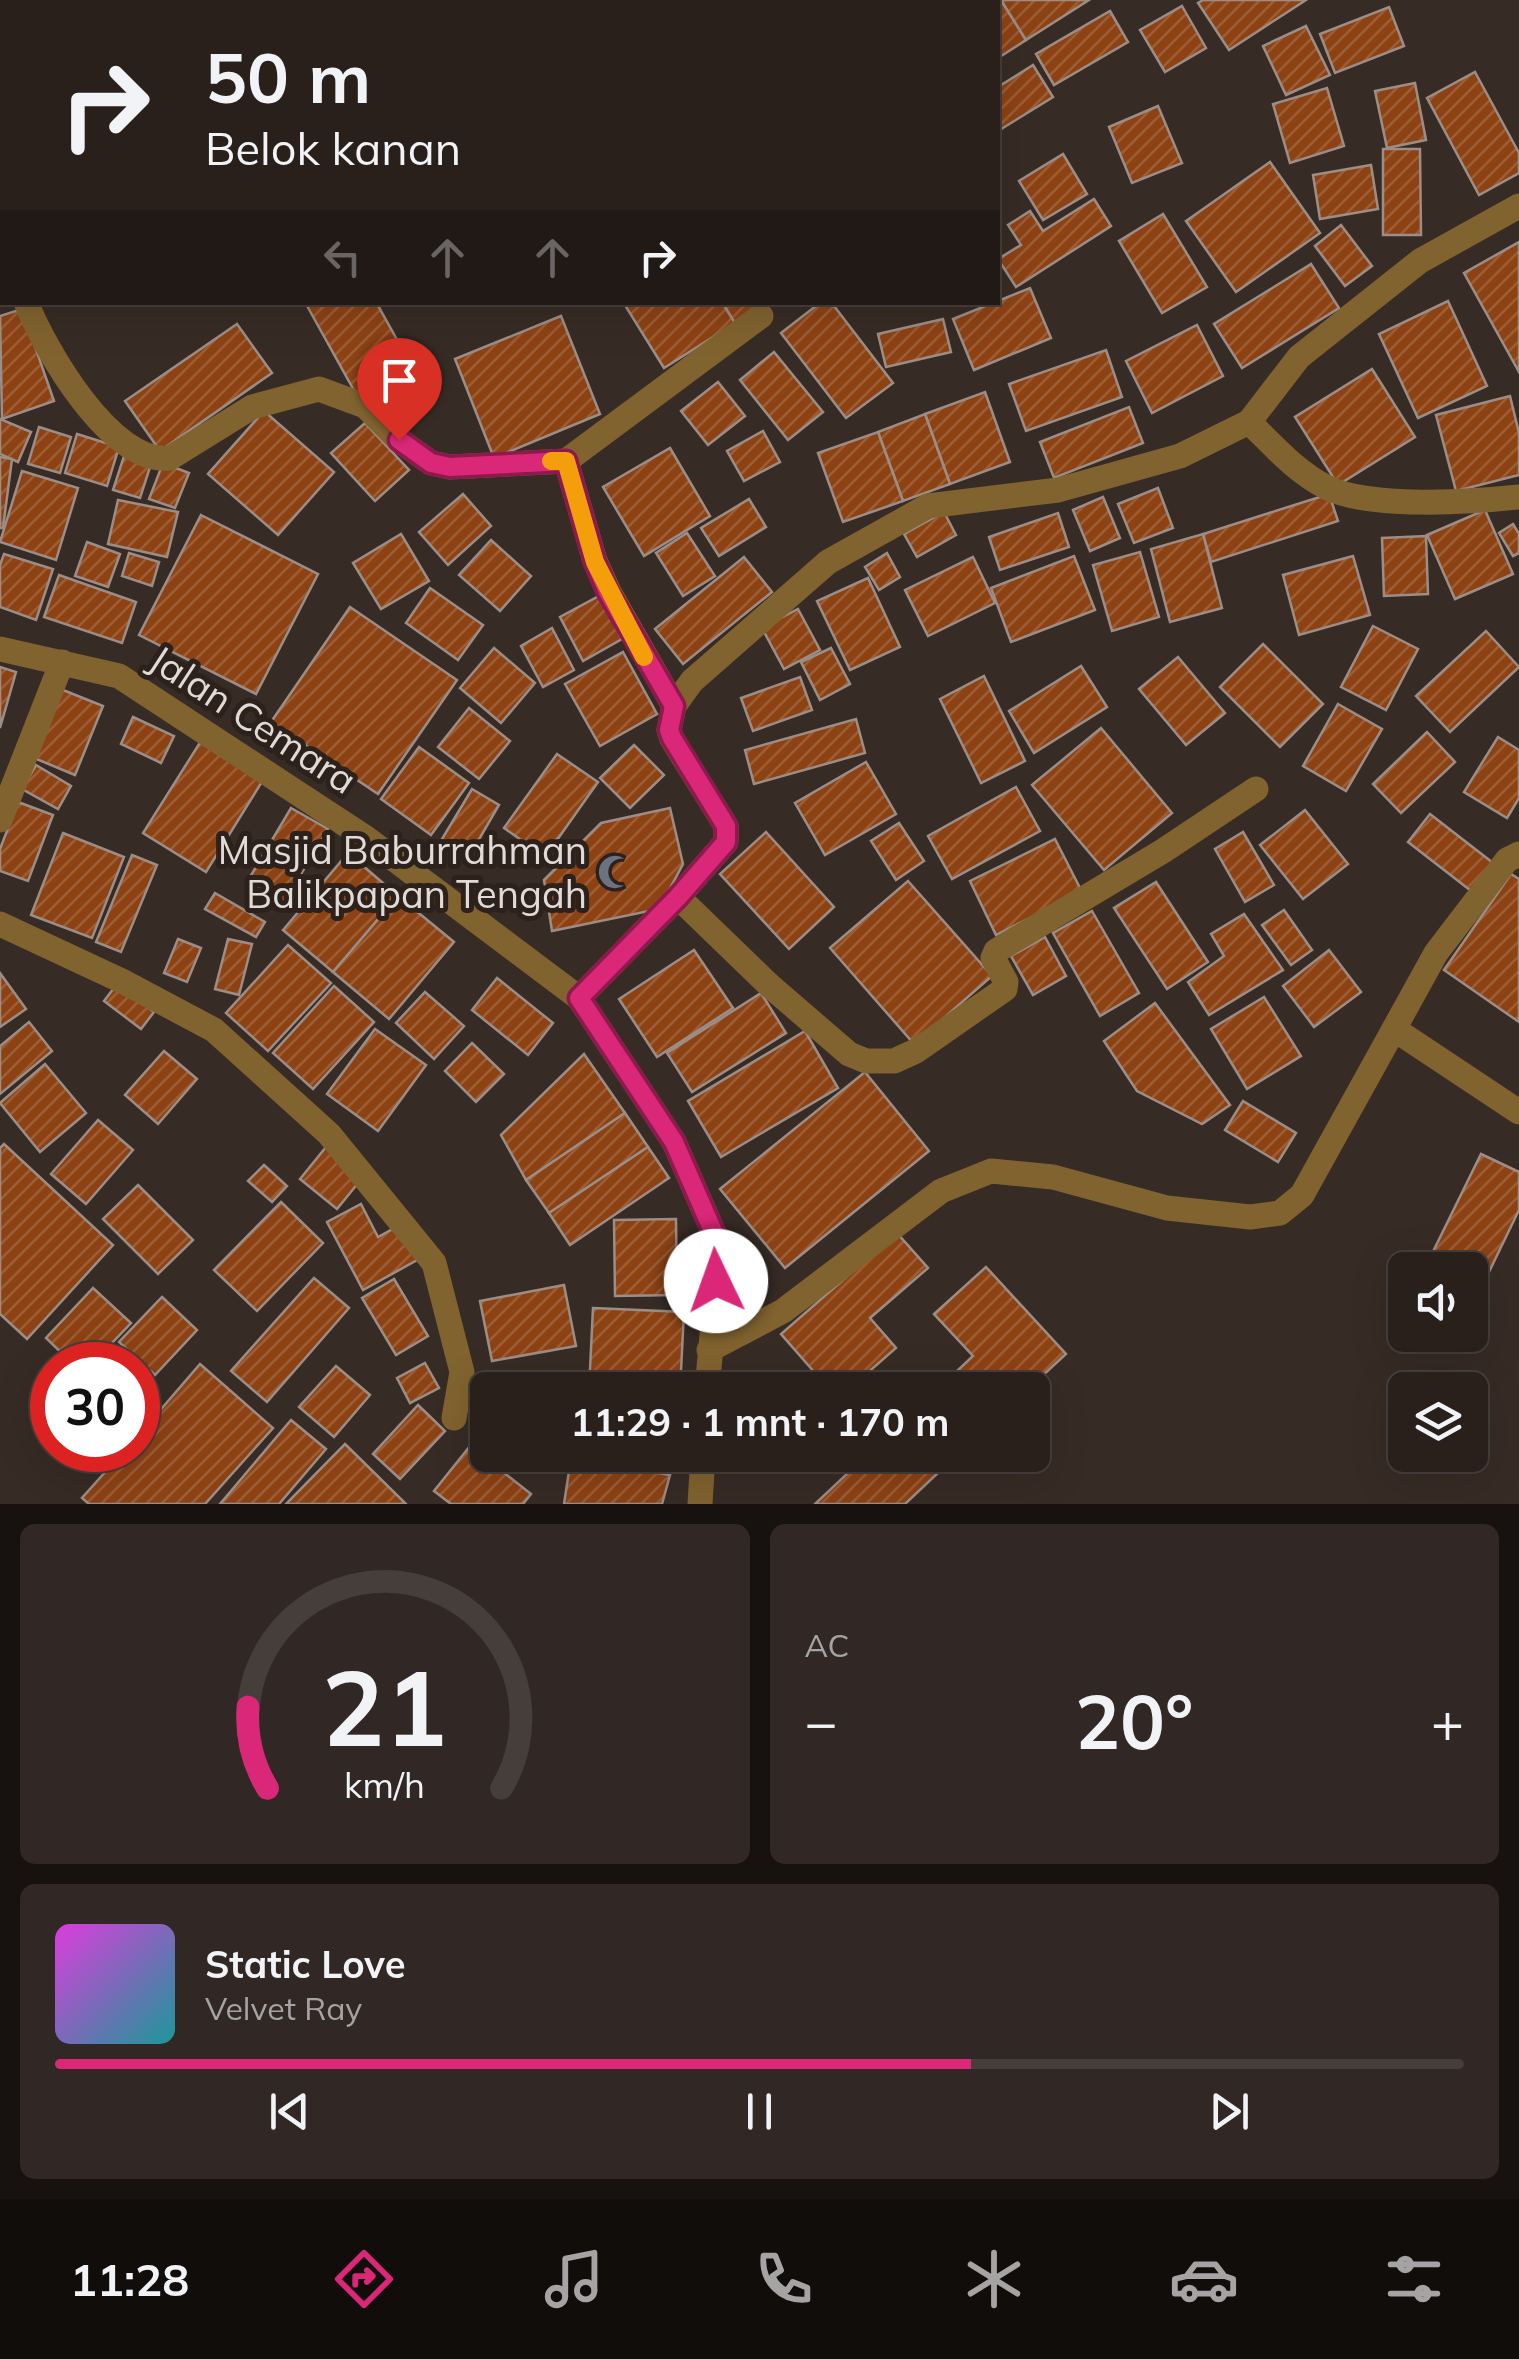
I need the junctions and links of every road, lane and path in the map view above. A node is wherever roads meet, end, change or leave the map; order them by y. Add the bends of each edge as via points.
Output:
1 (1519, 206) edge
2 (28, 305) edge
3 (762, 316) dead end
4 (1248, 422) junction
5 (566, 461) junction
6 (1519, 497) edge
7 (0, 648) edge
8 (62, 662) junction
9 (674, 706) junction
10 (1256, 789) dead end
11 (0, 820) edge
12 (1519, 854) edge
13 (678, 897) junction
14 (0, 924) edge
15 (579, 998) junction
16 (1394, 1029) junction
17 (1519, 1112) edge
18 (709, 1350) junction
19 (708, 1372) edge
20 (454, 1418) dead end
21 (702, 1472) edge
22 (700, 1504) edge

1 - 4 street via 1420,261 1299,357
2 - 5 street via 70,385 126,446 158,459 252,407 318,389 365,406 431,463
3 - 5 street
4 - 6 street via 1329,489 1367,498
4 - 9 street via 1180,456 1058,490 928,506 828,562 692,681
5 - 9 street via 608,592
7 - 8 street, Jalan Cemara
8 - 11 street
8 - 15 street, Jalan Cemara via 120,676 366,838
9 - 13 street via 672,738 728,834
10 - 13 street via 996,951 1005,989 894,1061 849,1054
12 - 16 street via 1507,860 1436,953
13 - 15 street
14 - 20 street via 214,1030 329,1134 434,1263 462,1372
15 - 18 street, Jalan Cemara via 674,1142 720,1247
16 - 17 street
16 - 18 street via 1302,1195 1280,1213 1250,1217 1167,1208 1052,1177 991,1171 941,1191 783,1312
18 - 19 street, Jalan Cemara
21 - 22 street

